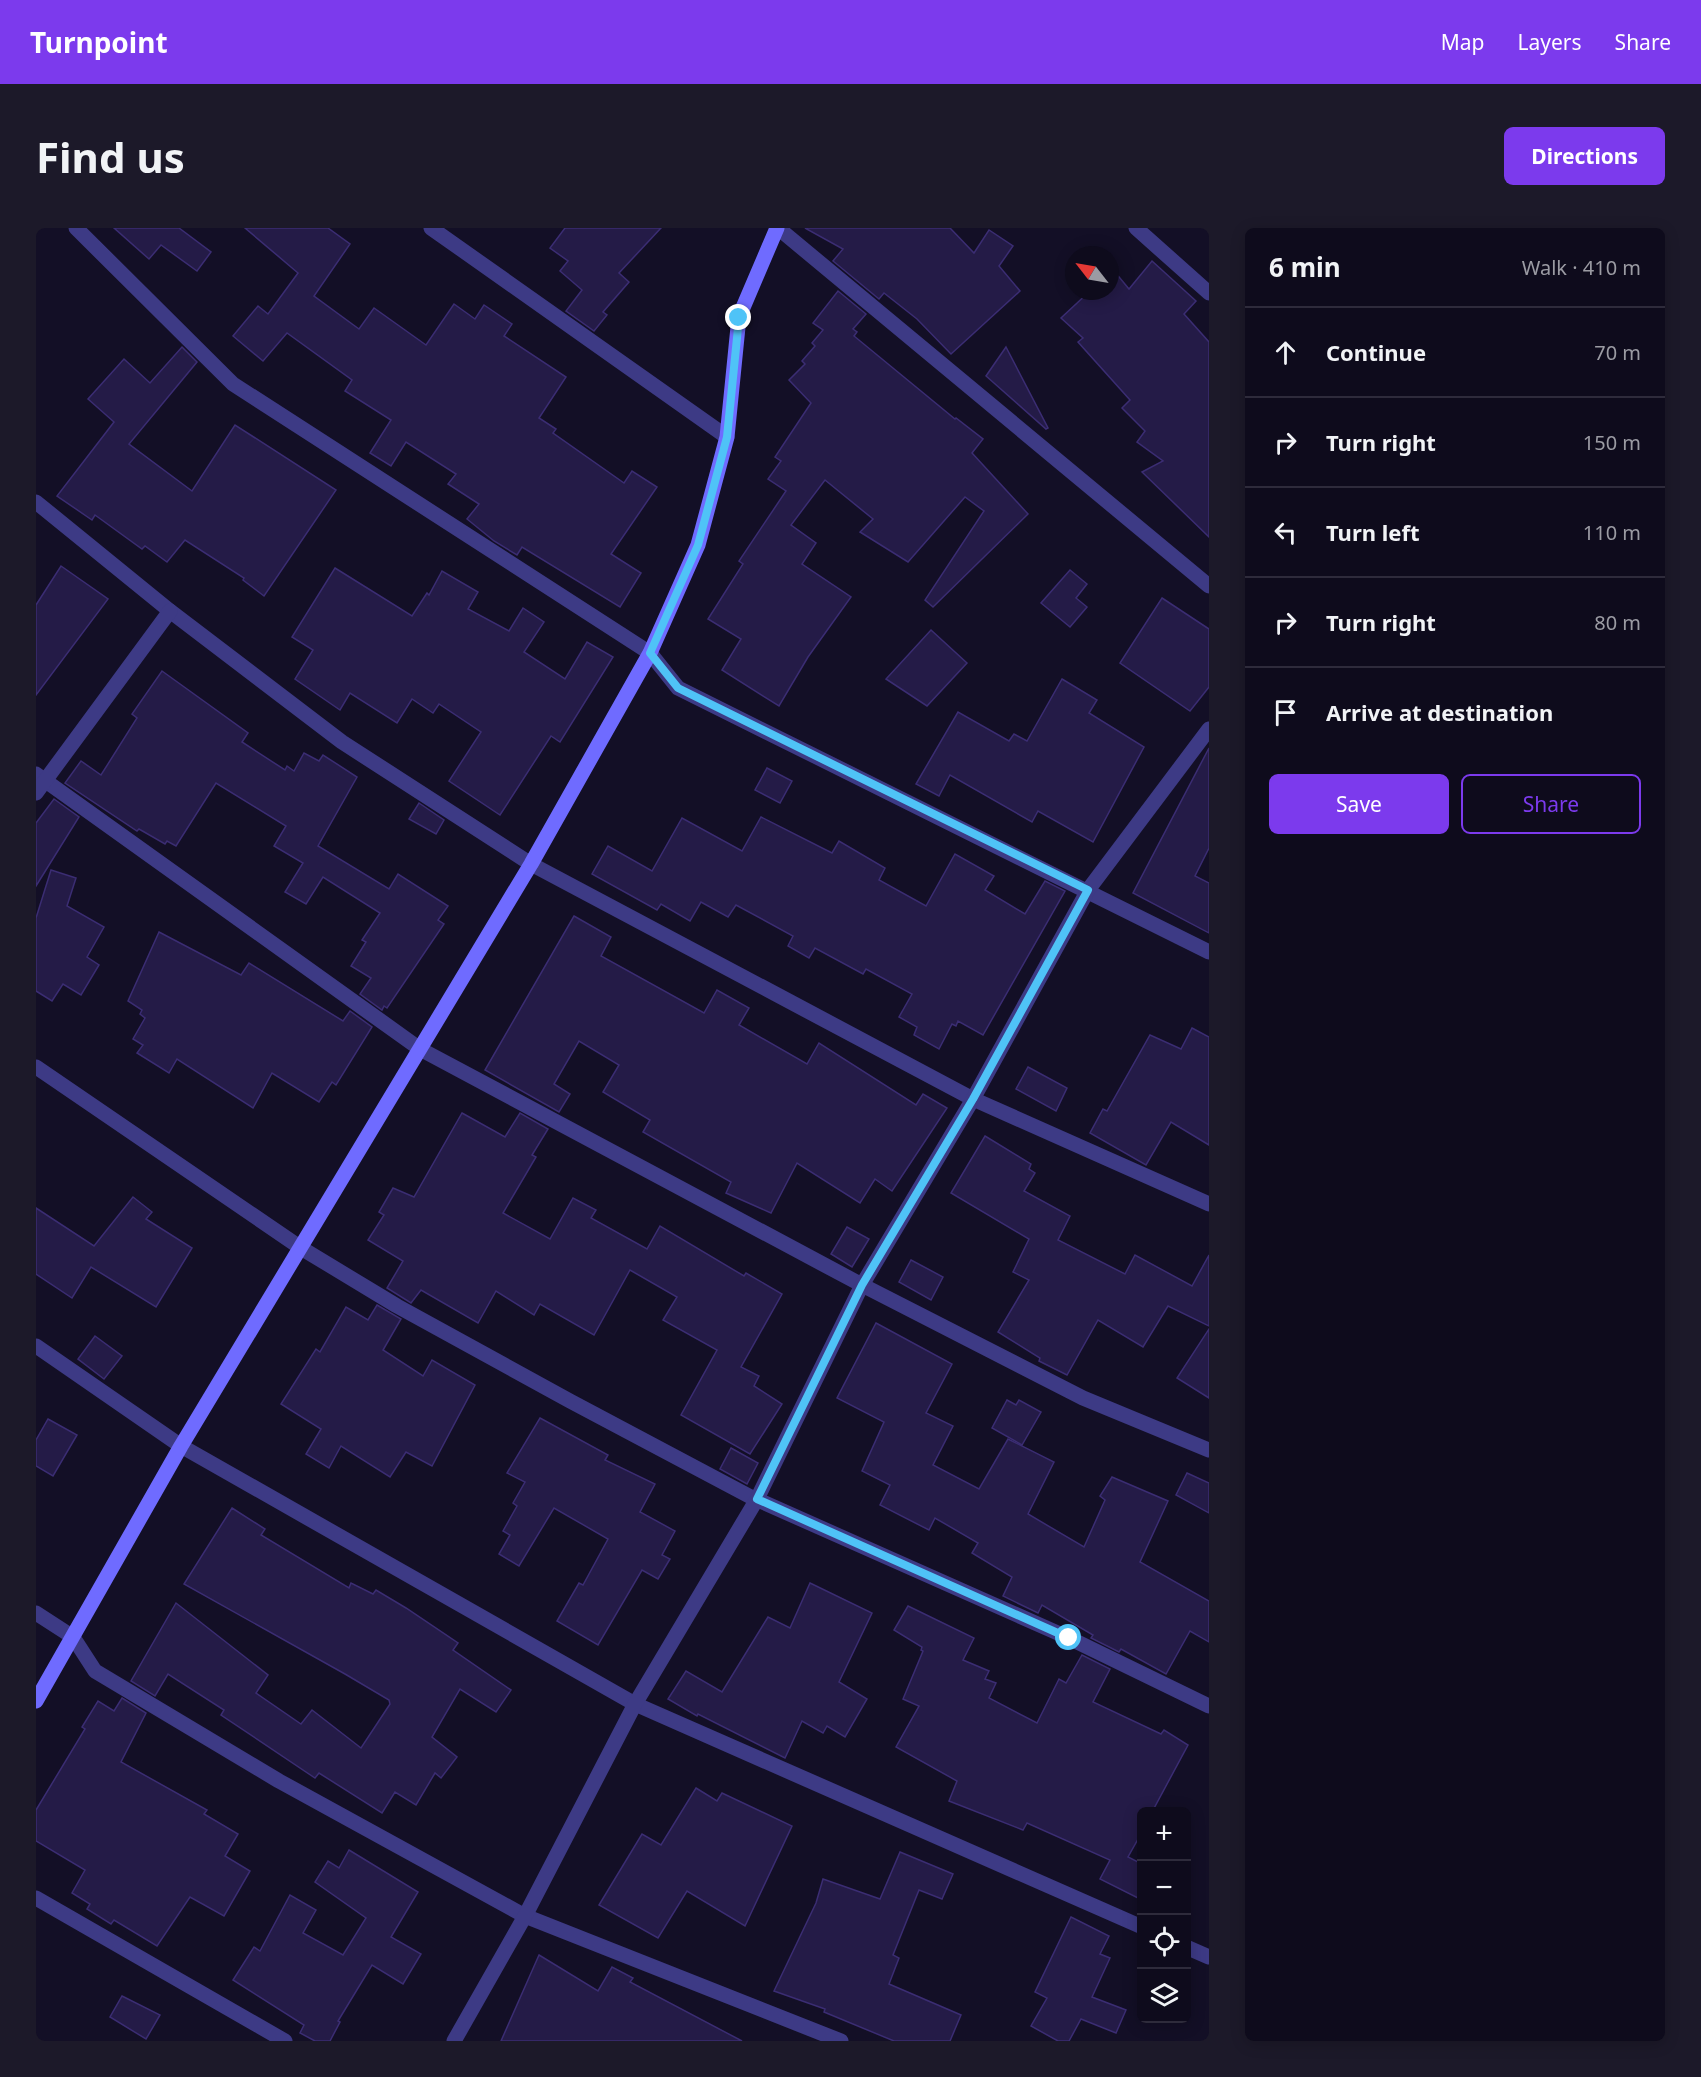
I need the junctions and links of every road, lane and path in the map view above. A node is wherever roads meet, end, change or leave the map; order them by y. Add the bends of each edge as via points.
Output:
1 (76, 228) edge
2 (431, 228) edge
3 (777, 228) edge
4 (1136, 228) edge
5 (1209, 293) edge
6 (727, 437) junction
7 (36, 502) edge
8 (1209, 586) edge
9 (170, 611) junction
10 (650, 653) junction
11 (1209, 729) edge
12 (39, 783) edge
13 (531, 864) junction
14 (1088, 890) junction
15 (1209, 952) edge
16 (420, 1049) junction
17 (36, 1067) edge
18 (973, 1099) junction
19 (1209, 1204) edge
20 (301, 1248) junction
21 (862, 1285) junction
22 (36, 1346) edge
23 (181, 1446) junction
24 (1209, 1450) edge
25 (757, 1499) junction
26 (36, 1613) edge
27 (73, 1637) junction
28 (36, 1701) edge
29 (634, 1704) junction
30 (1209, 1706) edge
31 (36, 1898) edge
32 (525, 1916) junction
33 (1137, 1925) edge
34 (1191, 1949) edge
35 (1209, 1957) edge
36 (285, 2041) edge
37 (454, 2041) edge
38 (842, 2041) edge

1 - 10 street via 233,384
2 - 6 street
3 - 6 main road via 739,318
3 - 8 street
4 - 5 street
6 - 10 main road via 698,545
7 - 9 street
9 - 12 street
9 - 13 street via 342,742
10 - 13 main road
10 - 14 street via 678,688
11 - 14 street
12 - 16 street
13 - 16 main road
13 - 18 street
14 - 15 street
14 - 18 street
16 - 20 main road
16 - 21 street
17 - 20 street
18 - 19 street
18 - 21 street
20 - 23 main road
20 - 25 street via 397,1306
21 - 24 street via 1083,1398
21 - 25 street
22 - 23 street
23 - 27 main road
23 - 29 street
25 - 29 street
25 - 30 street via 1069,1638
26 - 27 street
27 - 28 main road
27 - 32 street via 95,1671 279,1781
29 - 32 street
29 - 33 street
31 - 36 street
32 - 37 street
32 - 38 street
34 - 35 street

